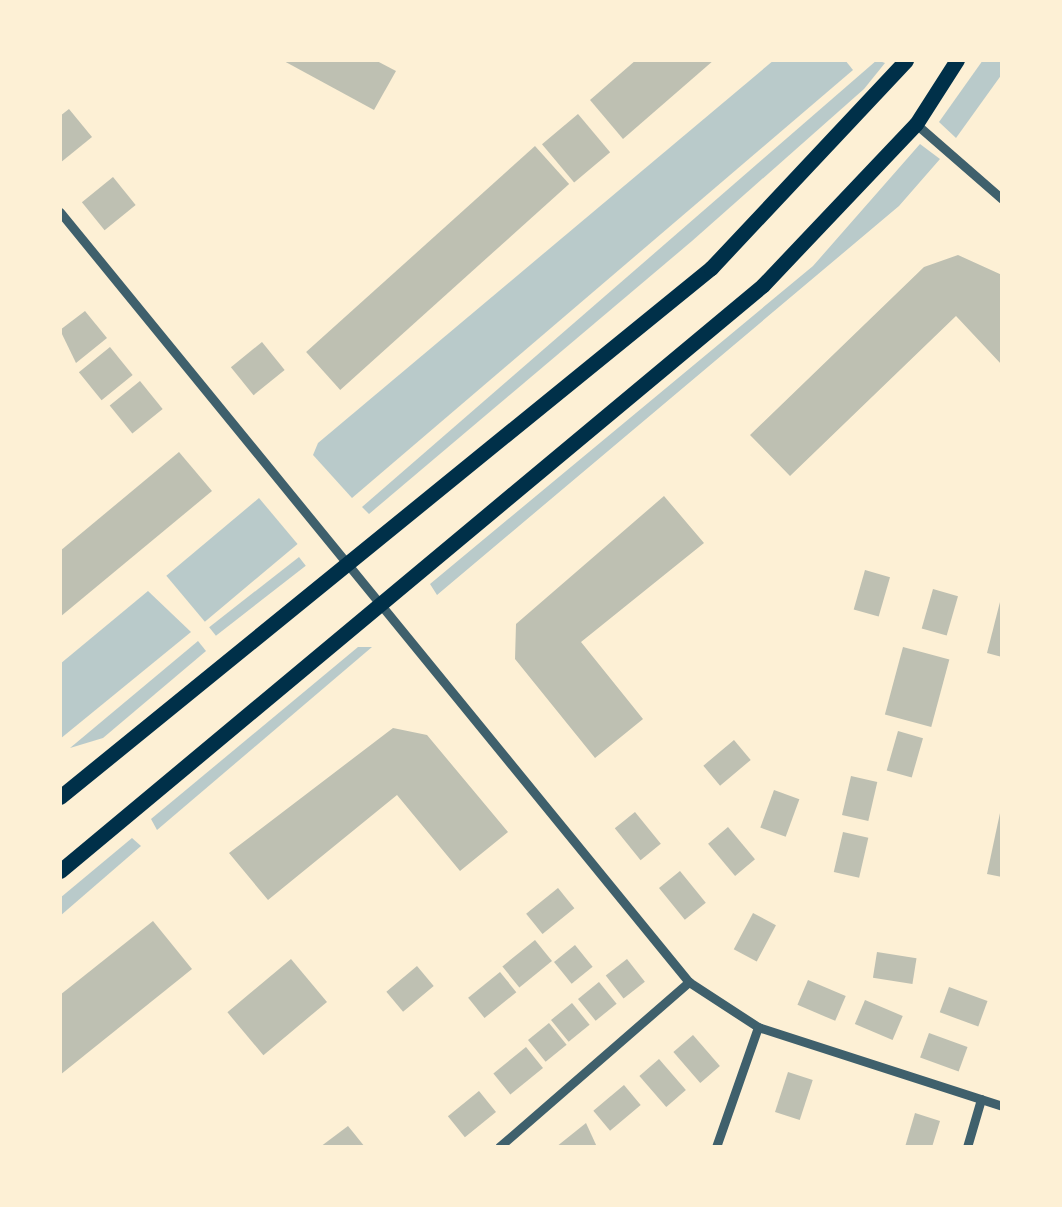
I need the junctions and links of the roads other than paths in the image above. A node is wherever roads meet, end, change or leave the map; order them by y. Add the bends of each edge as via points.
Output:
1 (906, 60) edge
2 (958, 60) edge
3 (916, 124) junction
4 (1002, 199) edge
5 (60, 212) edge
6 (345, 568) junction
7 (376, 606) junction
8 (60, 796) edge
9 (60, 871) edge
10 (689, 982) junction
11 (758, 1027) junction
12 (982, 1099) junction
13 (1002, 1106) edge
14 (499, 1147) edge
15 (716, 1147) edge
16 (967, 1147) edge

1 - 6 main road via 870,108 711,268
2 - 3 main road
3 - 4 street
3 - 7 main road via 763,286
5 - 6 street
6 - 7 street
6 - 8 main road
7 - 9 main road
7 - 10 street
10 - 11 street
10 - 14 street
11 - 12 street
11 - 15 street
12 - 13 street
12 - 16 street

